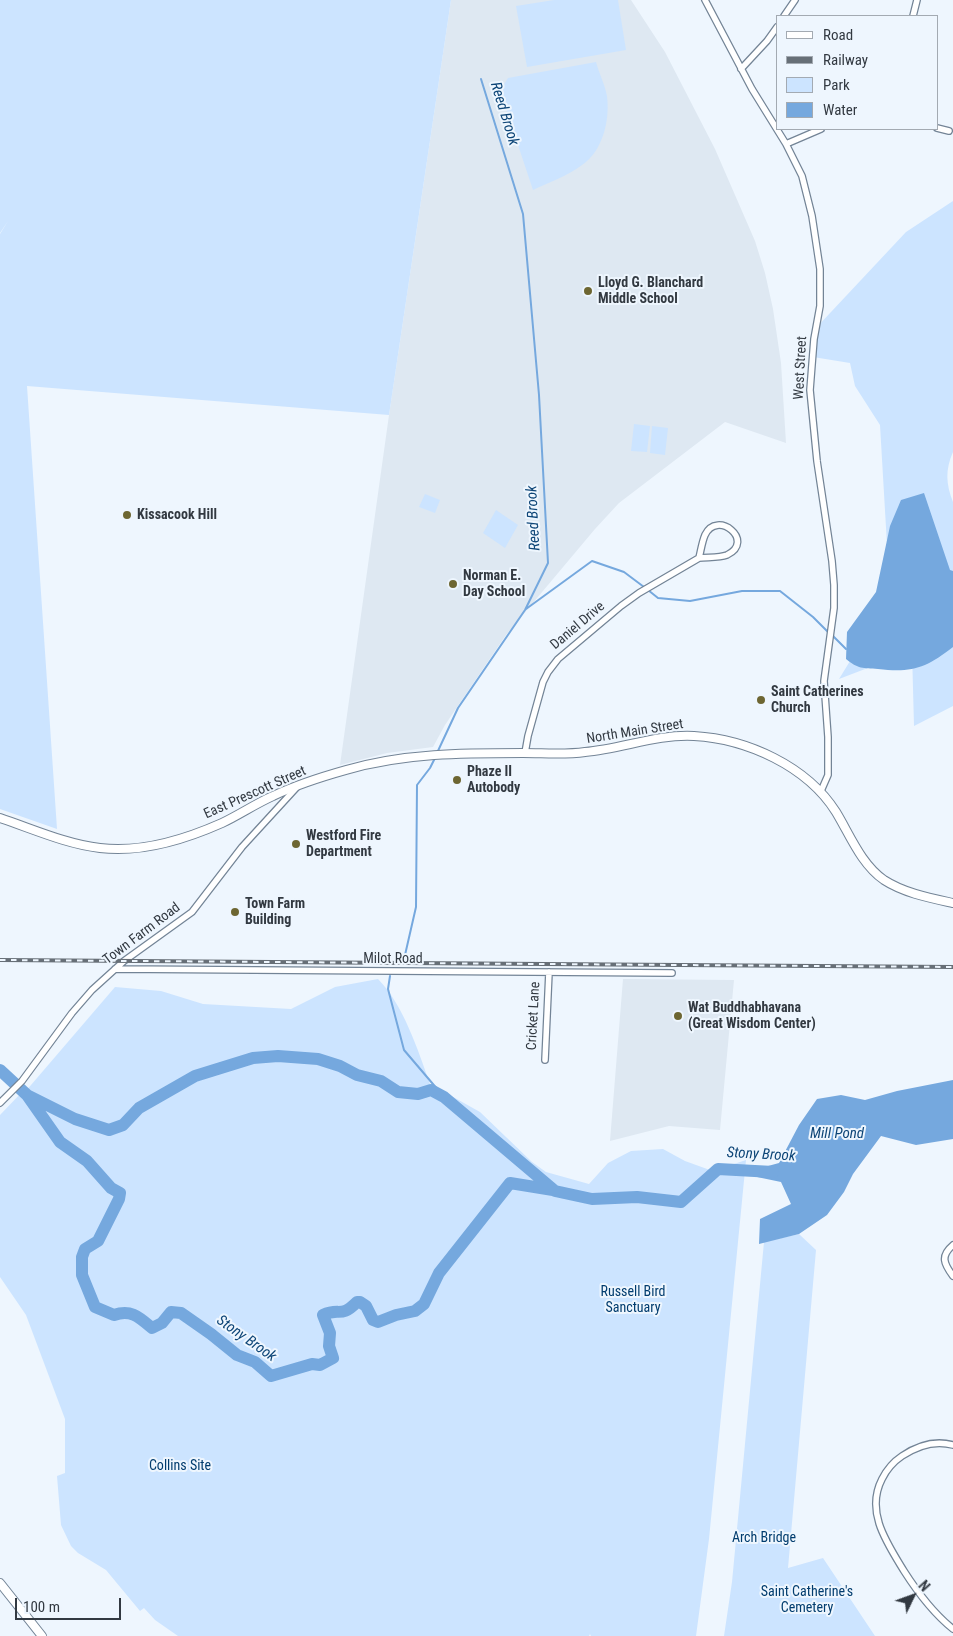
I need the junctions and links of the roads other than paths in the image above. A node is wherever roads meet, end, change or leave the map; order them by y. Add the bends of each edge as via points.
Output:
1 (705, 0) edge
2 (796, 0) edge
3 (917, 0) edge
4 (785, 15) edge
5 (913, 15) edge
6 (776, 28) edge
7 (742, 69) junction
8 (938, 128) edge
9 (776, 129) edge
10 (777, 130) edge
11 (819, 130) edge
12 (950, 131) dead end
13 (786, 144) junction
14 (700, 558) junction
15 (525, 753) junction
16 (298, 785) junction
17 (821, 791) junction
18 (0, 818) edge
19 (953, 903) edge
20 (115, 969) junction
21 (549, 972) junction
22 (672, 973) dead end
23 (545, 1060) dead end
24 (0, 1103) edge
25 (953, 1245) edge
26 (953, 1276) edge
27 (953, 1445) edge
28 (0, 1583) edge
29 (953, 1630) edge
30 (42, 1636) edge

1 - 7 street, West Street
2 - 4 street
3 - 5 street
6 - 7 street
7 - 9 street, West Street
8 - 12 street
10 - 13 street, West Street
11 - 13 street
13 - 17 street, West Street via 807,192 820,269 820,306 810,390 834,585 824,680 828,775
14 - 14 street, Daniel Drive via 705,534 710,529 723,526 732,530 736,547 727,554
14 - 15 street, Daniel Drive via 639,593 558,659 543,682
15 - 16 main road, East Prescott Street via 441,754 381,762
15 - 17 main road, North Main Street via 588,752 670,736 703,737 759,751 798,772
16 - 18 main road, East Prescott Street via 214,826 142,847 101,848 70,842
16 - 20 street, Town Farm Road via 242,847 192,912
17 - 19 main road, North Main Street via 870,868 907,891
20 - 21 street, Milot Road
20 - 24 street, Town Farm Road via 72,1012 22,1081
21 - 22 street, Milot Road
21 - 23 street, Cricket Lane
25 - 26 street via 944,1259
27 - 29 street via 928,1444 900,1457 891,1464 882,1480 875,1504 879,1525 891,1549 922,1598
28 - 30 main road

